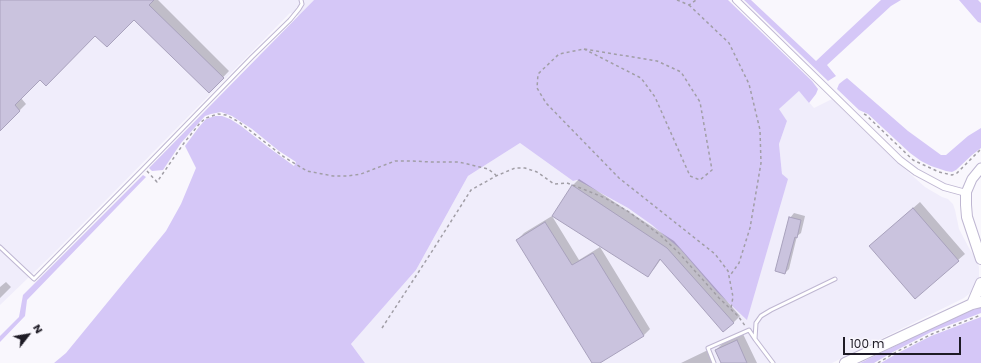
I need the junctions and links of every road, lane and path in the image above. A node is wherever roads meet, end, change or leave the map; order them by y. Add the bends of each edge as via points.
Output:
1 (301, 0) edge
2 (677, 0) edge
3 (696, 0) edge
4 (736, 0) edge
5 (689, 5) junction
6 (584, 49) junction
7 (848, 108) junction
8 (981, 149) edge
9 (144, 168) junction
10 (981, 168) edge
11 (496, 176) junction
12 (966, 193) junction
13 (972, 230) junction
14 (981, 242) edge
15 (0, 247) edge
16 (981, 259) edge
17 (729, 277) junction
18 (835, 279) dead end
19 (981, 283) edge
20 (981, 298) edge
21 (977, 303) edge
22 (730, 308) junction
23 (981, 315) edge
24 (382, 328) dead end
25 (749, 330) junction
26 (755, 339) junction
27 (714, 363) edge
28 (773, 363) edge
29 (845, 363) edge
30 (878, 363) edge

1 - 9 lane via 302,4 290,20
2 - 5 path
3 - 5 path
4 - 7 street
5 - 17 path via 729,43 749,84 760,130 760,163 750,228 739,263
6 - 6 path via 641,78 656,97 690,176 700,180 712,170 700,102 681,72 657,61
6 - 17 path via 559,54 538,74 537,88 546,103 619,178 715,254 728,271
7 - 8 path via 866,115 913,160 939,172 952,175 957,173
7 - 12 street via 900,160 916,172 944,187
9 - 11 path via 157,182 200,123 218,114 239,122 284,157 308,171 348,176 361,174 395,161 459,162 488,169
9 - 15 lane via 34,279
10 - 12 street via 972,179
11 - 22 path via 515,168 525,168 537,172 554,184 567,183 605,198 660,235
11 - 24 path via 471,190
12 - 13 main road via 967,218
13 - 14 main road
13 - 16 main road
17 - 22 path via 734,297
18 - 26 lane via 762,316 756,323
19 - 21 main road
20 - 21 main road
21 - 29 main road
22 - 25 path
23 - 30 path via 932,334
25 - 26 lane
25 - 27 lane via 708,348
26 - 28 lane

